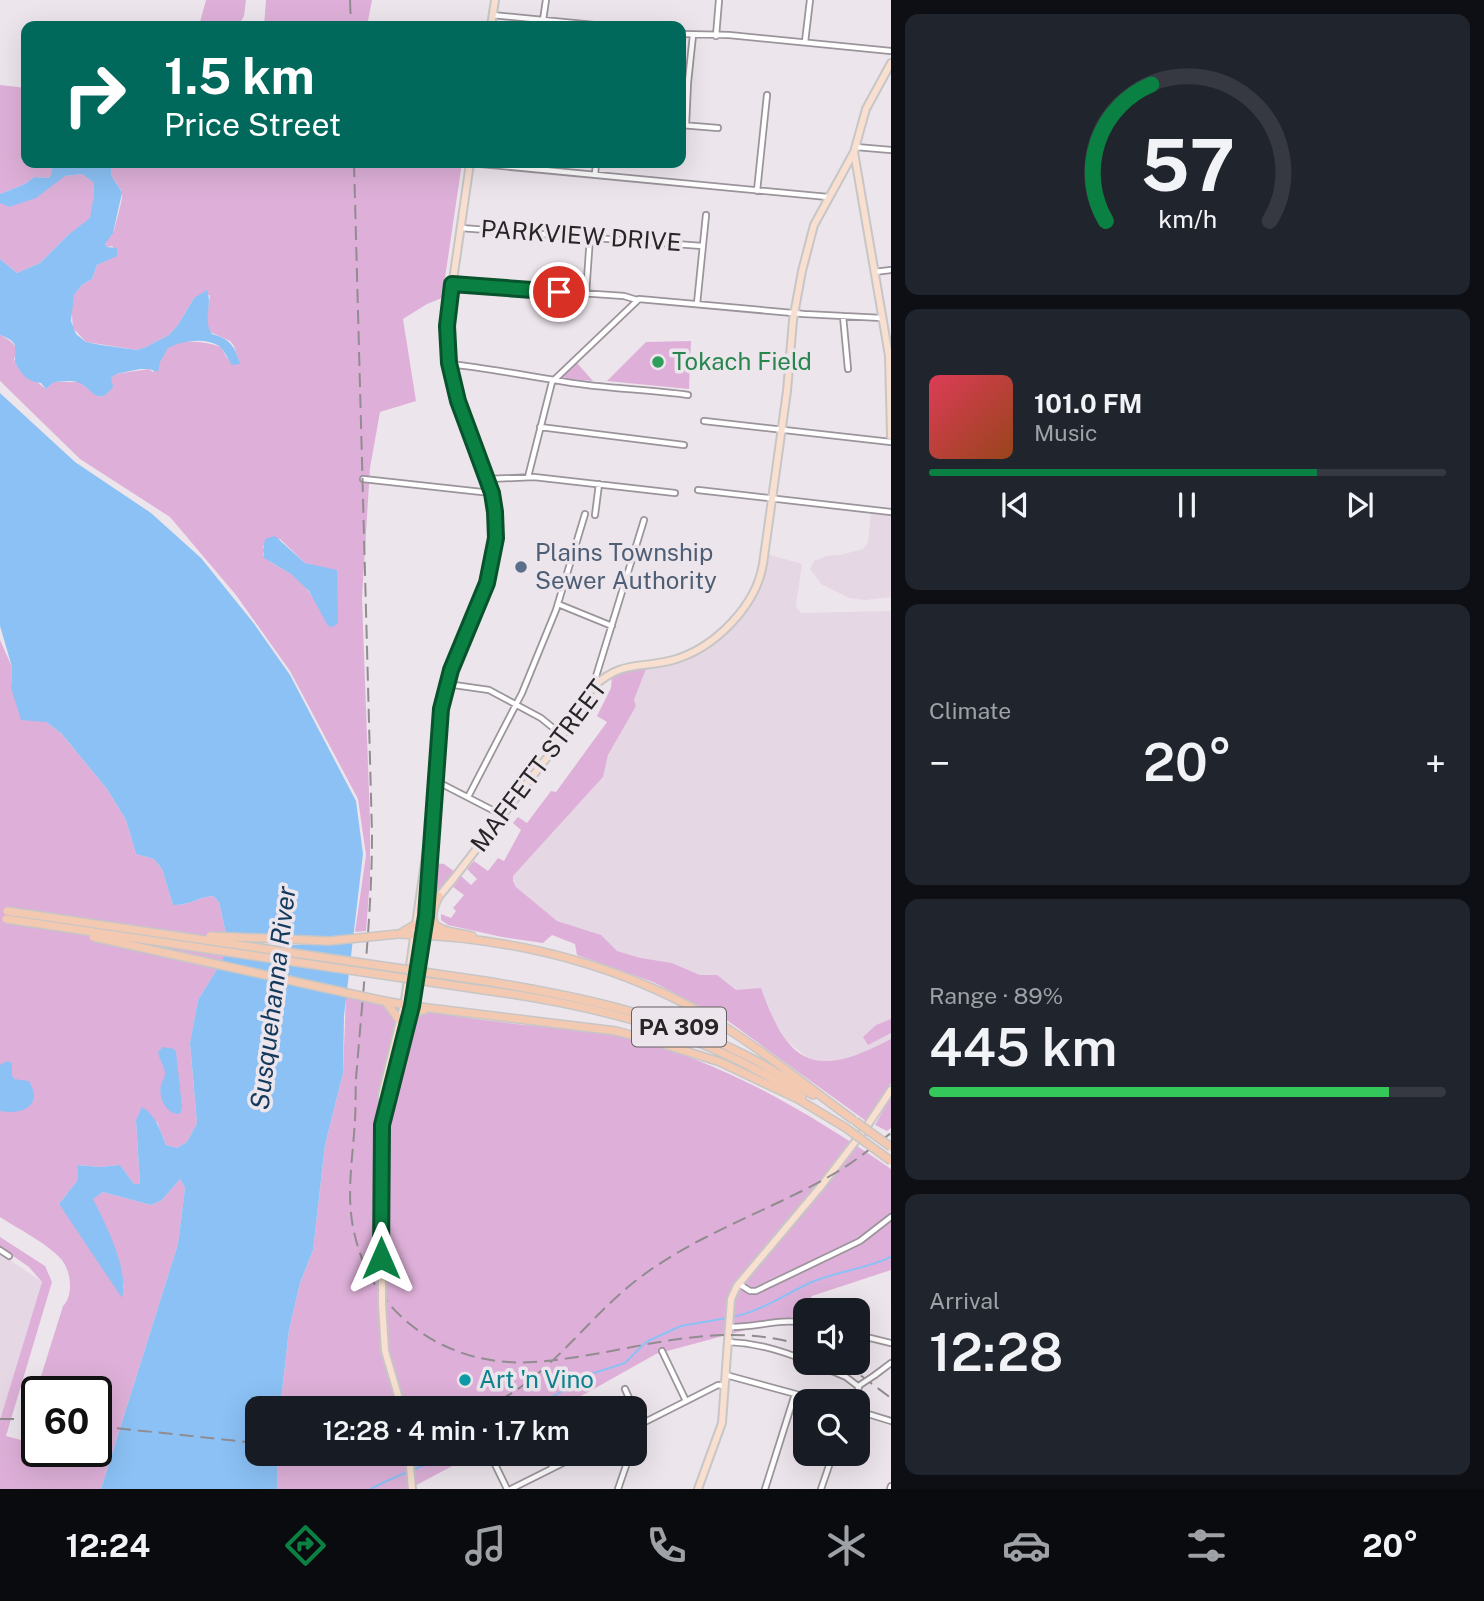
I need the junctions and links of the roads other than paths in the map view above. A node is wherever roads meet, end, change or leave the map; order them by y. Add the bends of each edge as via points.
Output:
1 (495, 0) edge
2 (546, 0) edge
3 (719, 0) edge
4 (810, 0) edge
5 (492, 15) junction
6 (543, 20) junction
7 (491, 21) edge
8 (553, 21) edge
9 (686, 34) edge
10 (693, 35) junction
11 (716, 36) junction
12 (806, 42) junction
13 (891, 51) edge
14 (891, 63) edge
15 (688, 92) joint
16 (767, 95) dead end
17 (686, 105) edge
18 (686, 125) edge
19 (718, 128) dead end
20 (855, 150) junction
21 (891, 150) edge
22 (469, 168) edge
23 (522, 168) edge
24 (596, 168) edge
25 (595, 175) junction
26 (757, 191) junction
27 (828, 198) junction
28 (706, 215) dead end
29 (461, 228) junction
30 (590, 237) junction
31 (702, 246) junction
32 (891, 270) edge
33 (874, 272) junction
34 (452, 284) junction
35 (586, 294) junction
36 (637, 300) junction
37 (697, 304) junction
38 (794, 313) junction
39 (843, 316) junction
40 (882, 317) junction
41 (449, 363) junction
42 (848, 369) dead end
43 (890, 374) edge
44 (553, 380) junction
45 (688, 395) dead end
46 (704, 421) dead end
47 (540, 427) junction
48 (782, 429) junction
49 (891, 436) edge
50 (891, 442) edge
51 (684, 445) dead end
52 (528, 477) junction
53 (488, 479) junction
54 (363, 480) dead end
55 (599, 484) junction
56 (698, 490) dead end
57 (492, 493) junction
58 (675, 493) dead end
59 (772, 498) junction
60 (891, 512) edge
61 (585, 513) dead end
62 (596, 515) dead end
63 (645, 520) dead end
64 (558, 604) junction
65 (612, 626) junction
66 (446, 684) junction
67 (593, 687) junction
68 (516, 705) junction
69 (563, 736) junction
70 (436, 781) junction
71 (468, 797) junction
72 (433, 807) junction
73 (502, 815) junction
74 (439, 896) junction
75 (3, 914) edge
76 (426, 917) junction
77 (416, 924) junction
78 (163, 933) junction
79 (398, 934) junction
80 (418, 935) junction
81 (466, 939) junction
82 (496, 943) junction
83 (484, 986) junction
84 (382, 1000) junction
85 (408, 1006) junction
86 (430, 1009) junction
87 (404, 1022) junction
88 (891, 1090) edge
89 (854, 1120) junction
90 (846, 1128) junction
91 (891, 1147) edge
92 (891, 1161) edge
93 (891, 1217) edge
94 (0, 1250) edge
95 (9, 1256) dead end
96 (738, 1283) junction
97 (793, 1323) edge
98 (729, 1325) junction
99 (870, 1338) edge
100 (728, 1342) junction
101 (891, 1343) edge
102 (662, 1351) dead end
103 (793, 1355) edge
104 (891, 1363) edge
105 (725, 1375) junction
106 (841, 1375) edge
107 (724, 1386) junction
108 (860, 1386) junction
109 (625, 1389) dead end
110 (858, 1389) edge
111 (793, 1393) edge
112 (397, 1396) edge
113 (628, 1396) edge
114 (687, 1401) junction
115 (793, 1403) edge
116 (870, 1415) edge
117 (647, 1421) edge
118 (891, 1421) edge
119 (410, 1466) edge
120 (497, 1466) edge
121 (557, 1466) edge
122 (626, 1466) edge
123 (829, 1466) edge
124 (553, 1468) joint
125 (412, 1486) edge
126 (509, 1489) edge
127 (618, 1489) edge
128 (698, 1489) edge
129 (765, 1489) edge
130 (821, 1489) edge

1 - 5 main road
2 - 6 street
3 - 11 street
4 - 12 street
5 - 6 street
5 - 7 main road
6 - 8 street
9 - 10 street
10 - 11 street
10 - 15 street
11 - 12 street
12 - 13 street
14 - 20 main road via 866,109
15 - 17 street
16 - 26 street
18 - 19 street
20 - 21 street
20 - 27 main road, MAFFETT STREET
20 - 33 main road
22 - 29 main road
23 - 25 street
24 - 25 street
25 - 26 street
26 - 27 street
27 - 38 main road, MAFFETT STREET via 812,229
28 - 31 street
29 - 30 street, PARKVIEW DRIVE
29 - 34 main road
30 - 31 street, PARKVIEW DRIVE
30 - 35 street
31 - 37 street
32 - 33 street
33 - 40 main road
34 - 35 street
34 - 41 main road
35 - 36 street
36 - 37 street
36 - 44 street
37 - 38 street
38 - 39 street
38 - 48 main road, MAFFETT STREET
39 - 40 street
39 - 42 street
40 - 43 main road
41 - 44 street
41 - 53 main road via 458,401
43 - 49 main road
44 - 45 street
44 - 47 street
46 - 48 street
47 - 51 street
47 - 52 street
48 - 50 street
48 - 59 main road, MAFFETT STREET
52 - 53 street
52 - 55 street
53 - 57 main road
54 - 57 street
55 - 58 street
55 - 62 street
56 - 59 street
57 - 66 main road via 496,525 492,568
59 - 60 street
59 - 67 main road, MAFFETT STREET via 759,583 723,630 695,651 674,660 619,668
61 - 64 street
63 - 65 street
64 - 65 street
64 - 68 street
65 - 67 street
66 - 68 street via 482,688
66 - 70 main road
67 - 69 main road, MAFFETT STREET
68 - 69 street
68 - 71 street
69 - 73 main road, MAFFETT STREET
70 - 71 street
70 - 72 main road
71 - 73 street
72 - 76 main road
72 - 77 main road
73 - 74 main road, MAFFETT STREET
74 - 76 main road, MAFFETT STREET
74 - 82 highway via 432,913 437,927
75 - 78 highway, PA 309, bridge
75 - 83 highway, PA 309, bridge
75 - 84 highway, bridge
76 - 77 main road, MAFFETT STREET
76 - 80 main road
76 - 81 highway via 432,930
77 - 79 highway
77 - 80 main road
78 - 79 highway, bridge via 293,941
78 - 83 highway, PA 309, bridge
79 - 80 highway
80 - 81 highway
80 - 85 main road
81 - 82 highway
82 - 89 highway via 595,965 640,983 739,1036
83 - 89 highway, PA 309 via 559,993 683,1029 752,1059
83 - 90 highway, PA 309 via 602,1010 708,1046 767,1074
84 - 85 highway
84 - 87 highway
85 - 86 highway
85 - 87 main road
86 - 87 highway
86 - 90 highway via 615,1031 657,1042 720,1062 799,1099
87 - 112 main road, bridge via 382,1095 382,1304 385,1351
88 - 96 main road via 822,1185
89 - 91 highway, PA 309, bridge
90 - 92 highway, PA 309, bridge
93 - 96 street via 860,1241 756,1291
94 - 95 street
96 - 98 main road
97 - 98 street via 746,1328
98 - 100 main road
99 - 101 street
100 - 103 street via 747,1342
100 - 105 main road
102 - 114 street
104 - 108 street, bridge
105 - 107 main road
105 - 111 street
106 - 108 street
107 - 114 street
107 - 128 main road via 722,1423
108 - 110 street
109 - 113 street
114 - 117 street
115 - 129 street
116 - 118 street
119 - 125 main road
120 - 126 street
121 - 124 street
122 - 127 street
123 - 130 street
124 - 126 street

